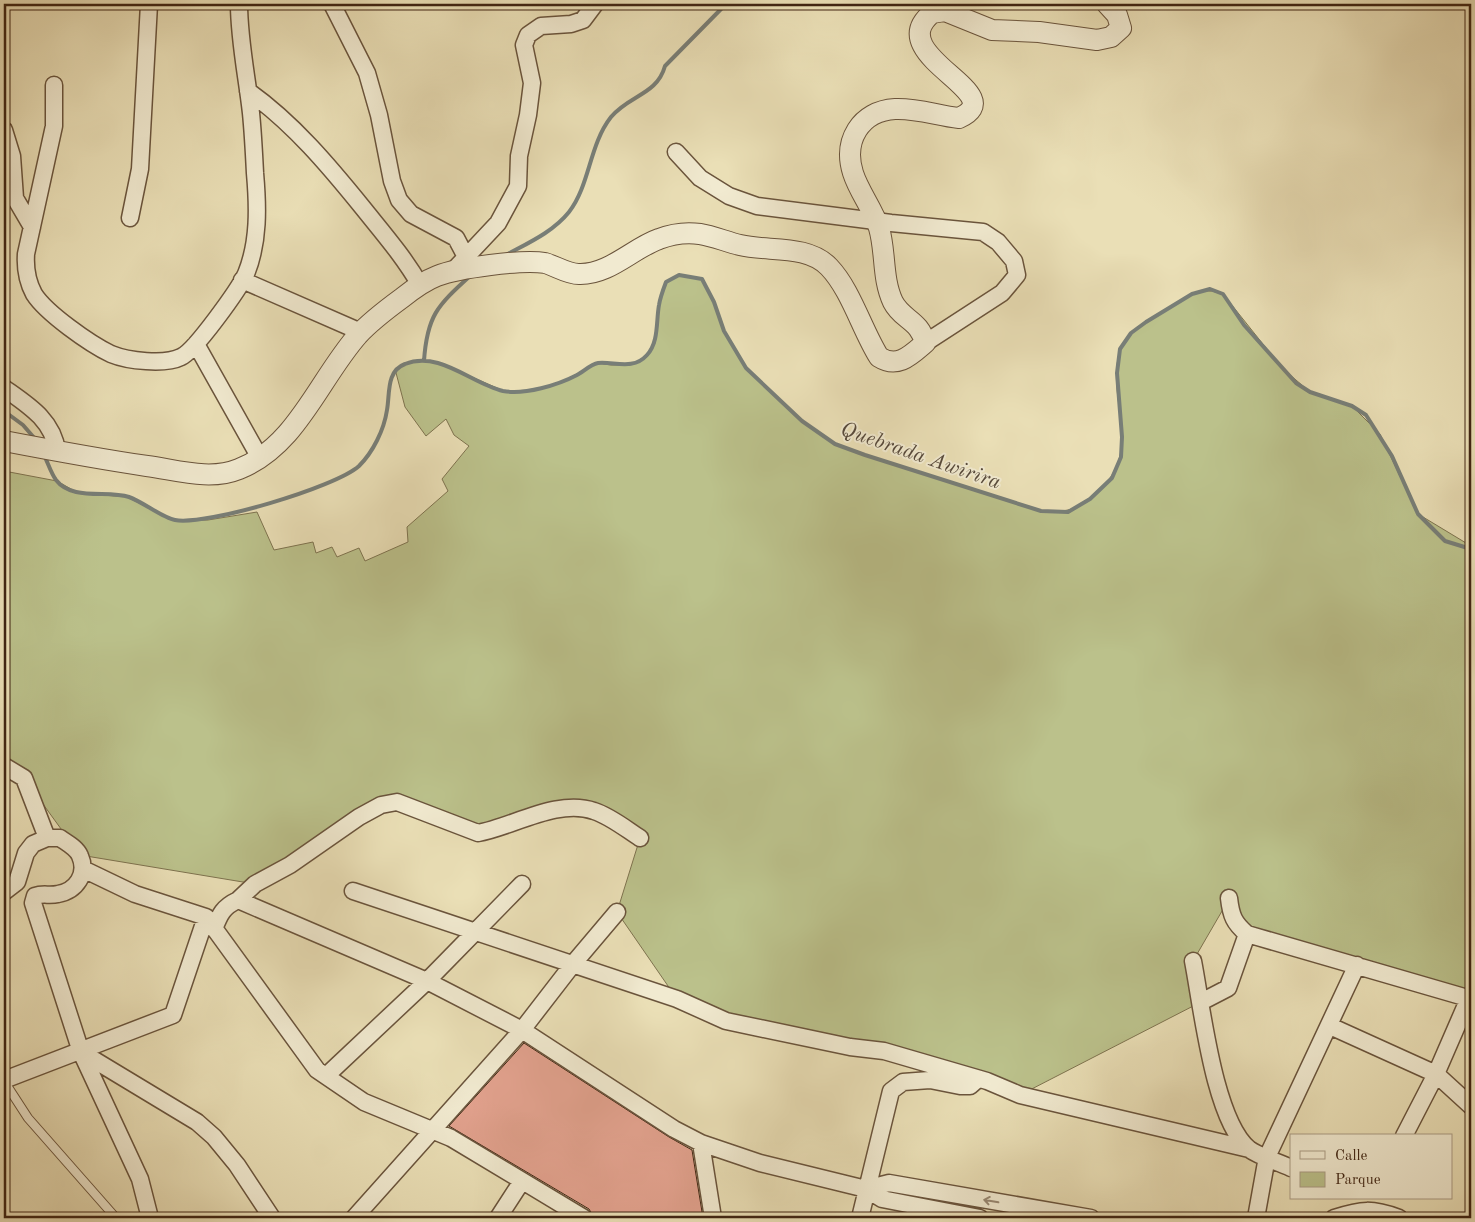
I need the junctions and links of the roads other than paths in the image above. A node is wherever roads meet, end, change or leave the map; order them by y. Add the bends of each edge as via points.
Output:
1 (149, 4) edge
2 (239, 4) edge
3 (332, 4) edge
4 (595, 4) edge
5 (1107, 4) edge
6 (54, 85) dead end
7 (248, 91) junction
8 (4, 130) edge
9 (676, 152) dead end
10 (130, 218) dead end
11 (876, 221) junction
12 (32, 227) junction
13 (466, 257) junction
14 (452, 272) junction
15 (242, 280) junction
16 (420, 285) junction
17 (361, 332) junction
18 (925, 342) junction
19 (196, 344) junction
20 (4, 388) edge
21 (4, 441) edge
22 (57, 451) junction
23 (260, 458) junction
24 (4, 766) edge
25 (47, 838) junction
26 (640, 838) dead end
27 (83, 869) junction
28 (522, 884) dead end
29 (353, 891) dead end
30 (4, 892) edge
31 (1229, 898) dead end
32 (238, 900) junction
33 (617, 912) dead end
34 (210, 923) junction
35 (475, 931) junction
36 (1247, 934) junction
37 (1193, 961) dead end
38 (573, 964) junction
39 (1356, 965) junction
40 (427, 981) junction
41 (1470, 999) edge
42 (1201, 1002) junction
43 (1330, 1026) junction
44 (522, 1030) junction
45 (81, 1052) junction
46 (1436, 1074) junction
47 (326, 1076) junction
48 (978, 1079) junction
49 (4, 1081) edge
50 (1471, 1106) edge
51 (433, 1131) junction
52 (1405, 1134) edge
53 (701, 1143) junction
54 (1250, 1149) junction
55 (1267, 1157) junction
56 (1290, 1168) edge
57 (522, 1181) junction
58 (866, 1189) junction
59 (144, 1195) junction
60 (1372, 1209) edge
61 (116, 1218) edge
62 (150, 1218) edge
63 (162, 1218) edge
64 (272, 1218) edge
65 (354, 1218) edge
66 (498, 1218) edge
67 (584, 1218) edge
68 (713, 1218) edge
69 (860, 1218) edge
70 (980, 1218) edge
71 (1091, 1218) edge
72 (1256, 1218) edge
73 (1334, 1218) edge
74 (1399, 1218) edge

1 - 10 street via 140,169
2 - 7 street
3 - 13 street via 367,73 392,181 400,200 411,214 456,238
4 - 13 street via 583,20 541,26 528,35 524,45 532,83 519,156 518,186 498,223
5 - 11 street via 1117,15 1121,28 1111,36 1097,40 992,30 938,10 926,18 920,34 925,52 968,92 972,105 966,115 959,118 895,109 860,124 850,143 850,156 853,173
6 - 12 street via 54,126
7 - 15 street via 257,196 256,229 252,256
7 - 16 street via 275,110 334,173 398,251
8 - 12 street via 12,156 15,198
9 - 11 street via 700,178 729,196 757,206
11 - 18 street via 889,293 895,306 922,331
11 - 18 street via 984,232 998,242 1014,261 1017,275 1002,294
12 - 19 street via 25,272 46,310 112,354 166,362 183,356
13 - 14 street
14 - 16 street
14 - 18 street via 527,262 545,263 580,274 604,268 665,237 702,234 757,248 803,253 824,262 836,275 884,361 905,359
15 - 17 street
15 - 19 street
16 - 17 street
17 - 23 street via 283,440
19 - 23 street
20 - 22 street via 31,407 46,423 56,440
21 - 22 street
22 - 23 street via 197,474 238,469
24 - 25 street via 24,778
25 - 27 street via 60,838 71,846 80,855
25 - 30 street via 33,844 19,867 17,882
26 - 32 street via 593,810 574,808 540,812 478,832 397,802 381,805 360,817 290,865 255,884
27 - 34 street via 135,894
27 - 45 street via 75,886 58,894 42,893 35,896 33,903
28 - 35 street
29 - 35 street
31 - 36 street via 1231,915
32 - 34 street via 227,905
32 - 40 street
33 - 38 street
34 - 45 street via 173,1015
34 - 47 street via 316,1070
35 - 38 street
35 - 40 street
36 - 39 street
36 - 42 street via 1228,988
37 - 42 street
38 - 44 street
38 - 48 street via 677,999 726,1021 884,1051
39 - 41 street
39 - 43 street
40 - 44 street
40 - 47 street
41 - 46 street
42 - 54 street via 1219,1097 1230,1122
43 - 46 street
43 - 55 street
44 - 51 street
44 - 53 street via 674,1129
45 - 49 street
45 - 59 street via 140,1179
45 - 64 street via 197,1122 237,1165
46 - 50 street
46 - 52 street
47 - 51 street via 364,1102
48 - 54 street via 1020,1095
48 - 58 street via 970,1086 930,1080 903,1082 890,1091
49 - 61 lane via 28,1118
51 - 57 street via 451,1138
51 - 65 street
53 - 58 street via 760,1163
53 - 68 street
54 - 55 street
55 - 56 street
55 - 72 street
57 - 66 street
57 - 67 street
58 - 69 street
58 - 70 street via 882,1199
71 -> 58 street via 889,1183
59 - 62 street
59 - 63 street
60 - 73 street
60 - 74 street

